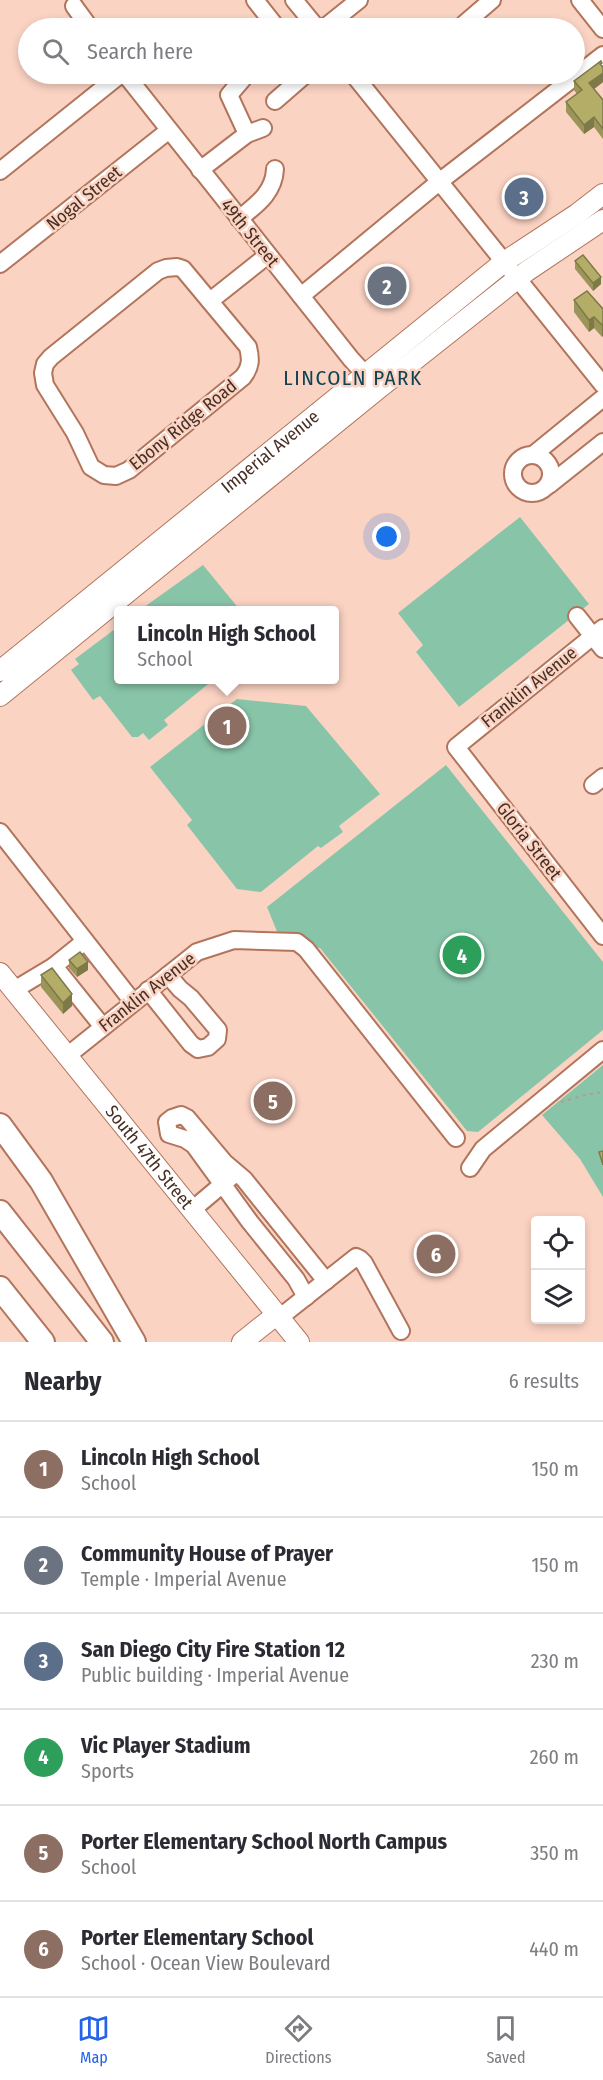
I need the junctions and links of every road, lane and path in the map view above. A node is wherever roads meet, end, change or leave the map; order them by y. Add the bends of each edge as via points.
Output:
1 (255, 0) edge
2 (359, 0) edge
3 (492, 0) edge
4 (580, 0) edge
5 (74, 6) dead end
6 (308, 16) edge
7 (83, 18) edge
8 (269, 18) edge
9 (471, 18) edge
10 (603, 29) edge
11 (603, 55) edge
12 (585, 69) edge
13 (110, 84) edge
14 (131, 84) edge
15 (237, 84) edge
16 (295, 84) edge
17 (361, 84) edge
18 (566, 84) edge
19 (275, 101) dead end
20 (263, 128) dead end
21 (168, 131) junction
22 (247, 134) junction
23 (275, 169) dead end
24 (200, 170) junction
25 (0, 171) edge
26 (439, 182) junction
27 (603, 194) edge
28 (239, 219) junction
29 (603, 220) edge
30 (268, 255) junction
31 (504, 262) junction
32 (0, 264) edge
33 (518, 279) junction
34 (300, 296) junction
35 (210, 301) junction
36 (372, 382) junction
37 (603, 385) edge
38 (603, 398) edge
39 (603, 442) edge
40 (533, 455) junction
41 (549, 485) junction
42 (577, 616) dead end
43 (600, 638) edge
44 (0, 671) edge
45 (0, 696) edge
46 (456, 747) joint
47 (0, 832) edge
48 (603, 936) edge
49 (85, 941) junction
50 (54, 966) junction
51 (0, 973) edge
52 (168, 975) junction
53 (14, 990) junction
54 (148, 990) junction
55 (133, 1002) junction
56 (103, 1027) junction
57 (603, 1050) edge
58 (67, 1056) junction
59 (603, 1092) edge
60 (549, 1096) junction
61 (0, 1125) edge
62 (456, 1138) dead end
63 (470, 1168) dead end
64 (229, 1179) junction
65 (192, 1210) junction
66 (0, 1212) edge
67 (326, 1281) junction
68 (0, 1288) edge
69 (306, 1297) junction
70 (0, 1306) edge
71 (278, 1316) junction
72 (401, 1330) dead end
73 (33, 1342) edge
74 (43, 1342) edge
75 (102, 1342) edge
76 (134, 1342) edge
77 (242, 1342) edge
78 (298, 1342) edge

1 - 8 street
2 - 6 street
3 - 9 street
4 - 10 street
5 - 7 street
11 - 12 street
13 - 25 street
14 - 21 street, 49th Street
15 - 22 street via 229,95
16 - 19 street
17 - 26 street
18 - 26 street
20 - 22 street
21 - 24 street, 49th Street
21 - 32 street, Nogal Street
22 - 24 street
23 - 28 street via 272,187
24 - 28 street, 49th Street
26 - 31 street
26 - 34 street
27 - 31 main road, Imperial Avenue
28 - 30 street, 49th Street
29 - 33 main road, Imperial Avenue
30 - 34 street, 49th Street
30 - 35 street
31 - 33 street
31 - 36 main road, Imperial Avenue
33 - 36 main road, Imperial Avenue
33 - 37 street
34 - 36 street, 49th Street
35 - 35 street, Ebony Ridge Road via 248,347 251,360 243,377 129,470 116,476 104,475 91,467 45,385 45,364 166,268 183,269
36 - 44 main road, Imperial Avenue
36 - 45 main road, Imperial Avenue
38 - 40 street
39 - 41 street
40 - 41 street via 550,465
40 - 41 street via 516,463 516,486 532,494
42 - 43 street
43 - 46 street, Franklin Avenue
46 - 48 street, Gloria Street
47 - 49 street
49 - 50 street
49 - 55 street
50 - 53 street
50 - 56 street
51 - 53 main road, South 47th Street
52 - 54 street, Franklin Avenue
52 - 54 street via 218,1030 217,1039 208,1047 198,1049 191,1044
52 - 62 street, Franklin Avenue via 197,952 234,940 297,942
53 - 58 main road, South 47th Street
54 - 55 street, Franklin Avenue
55 - 56 street, Franklin Avenue
56 - 58 street, Franklin Avenue
57 - 60 street
58 - 65 main road, South 47th Street
59 - 60 path via 561,1102
60 - 63 street via 483,1149
61 - 76 highway via 41,1181
64 - 65 street
64 - 67 street via 244,1179
64 - 69 street via 250,1222
65 - 71 main road, South 47th Street
66 - 75 highway
67 - 69 street
67 - 72 street via 356,1257 360,1259
68 - 74 highway
69 - 71 street
70 - 73 highway
71 - 77 main road
71 - 78 main road, South 47th Street

